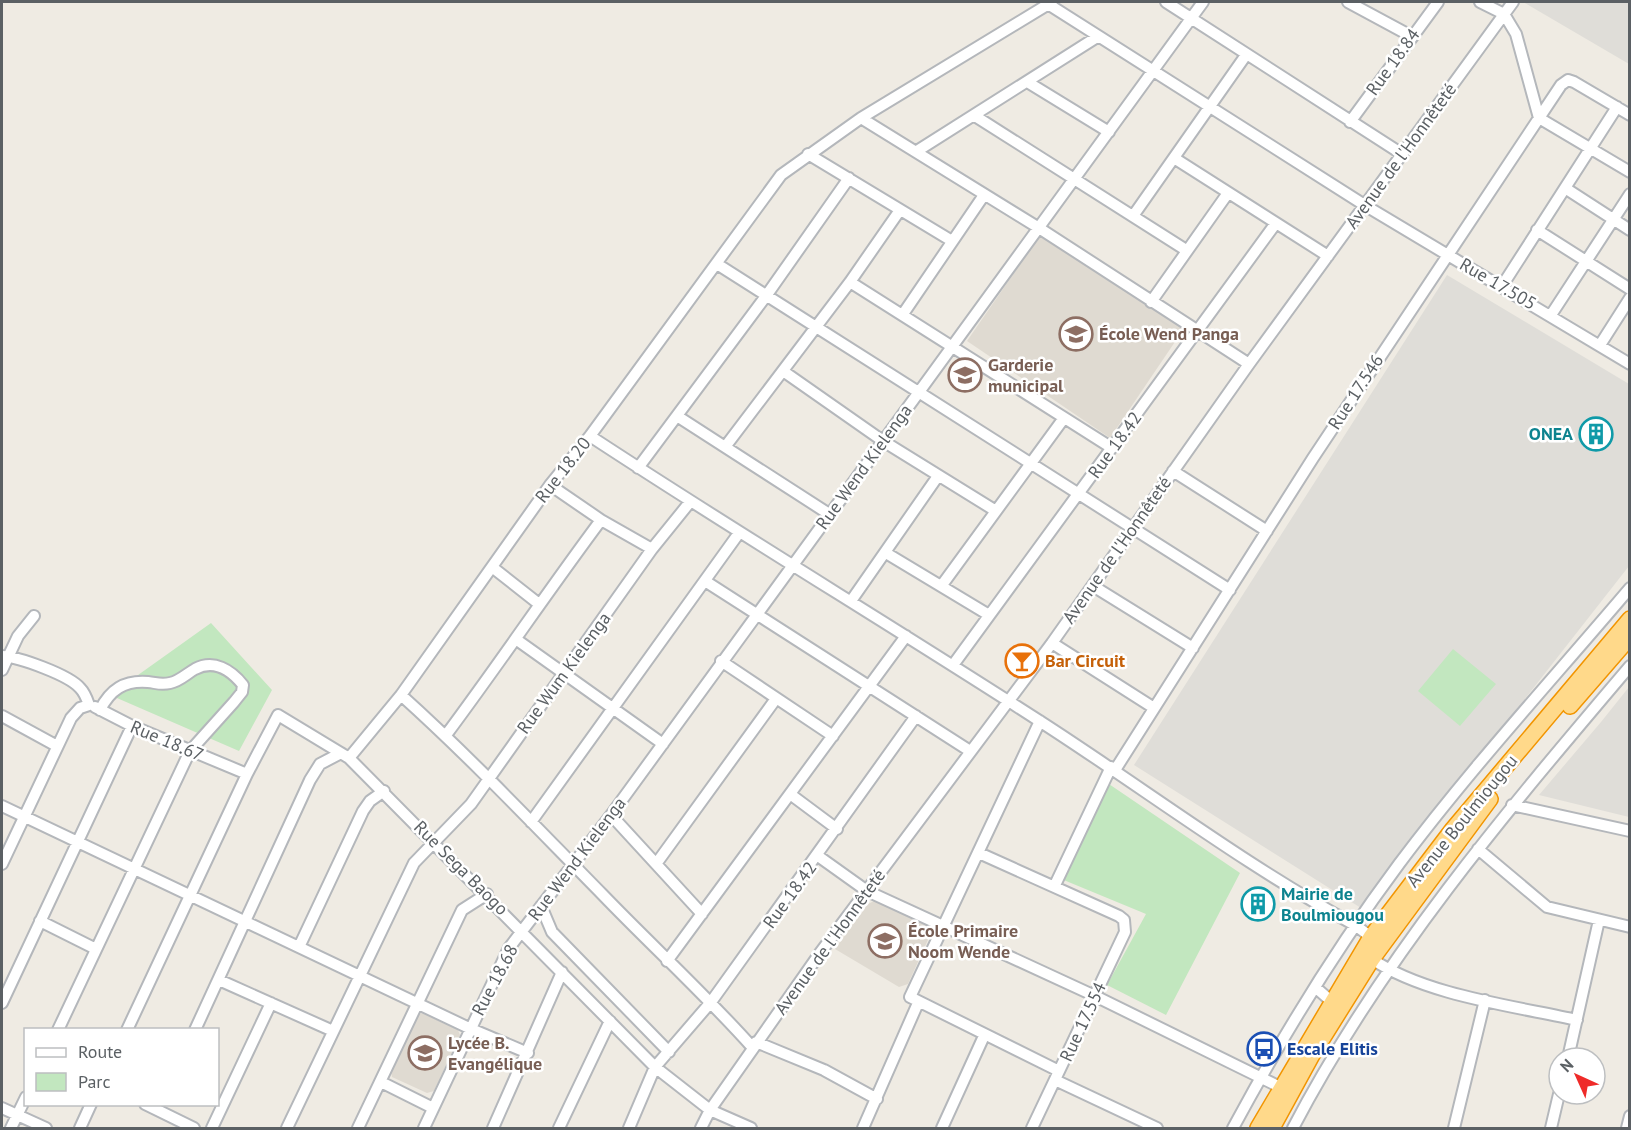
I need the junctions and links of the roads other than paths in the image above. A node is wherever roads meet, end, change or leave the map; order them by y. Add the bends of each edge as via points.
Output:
1 (1166, 2) edge
2 (1203, 2) edge
3 (1348, 2) edge
4 (1438, 2) edge
5 (1480, 2) edge
6 (1513, 2) edge
7 (1050, 3) edge
8 (1504, 14) junction
9 (1191, 18) junction
10 (1411, 36) junction
11 (1098, 37) junction
12 (1246, 55) junction
13 (1153, 71) junction
14 (1029, 83) junction
15 (1210, 107) junction
16 (1617, 107) junction
17 (1629, 115) edge
18 (975, 116) junction
19 (861, 118) junction
20 (1539, 118) junction
21 (1350, 122) junction
22 (1109, 132) junction
23 (1591, 147) junction
24 (917, 151) junction
25 (808, 154) junction
26 (1402, 154) junction
27 (1174, 158) junction
28 (1629, 172) edge
29 (849, 178) junction
30 (1075, 179) junction
31 (1565, 188) junction
32 (1228, 193) junction
33 (1629, 194) edge
34 (984, 195) junction
35 (1366, 206) junction
36 (900, 210) junction
37 (1133, 216) junction
38 (1614, 219) junction
39 (1276, 223) junction
40 (1039, 228) junction
41 (1537, 230) junction
42 (1629, 230) edge
43 (952, 241) junction
44 (1186, 250) junction
45 (1447, 254) junction
46 (1328, 256) junction
47 (1586, 261) junction
48 (717, 264) junction
49 (850, 282) junction
50 (1502, 286) junction
51 (1629, 289) edge
52 (766, 296) junction
53 (1629, 298) edge
54 (1151, 302) junction
55 (903, 314) junction
56 (1551, 315) junction
57 (816, 328) junction
58 (1197, 331) junction
59 (952, 345) junction
60 (1600, 345) junction
61 (1249, 364) junction
62 (1629, 364) edge
63 (783, 371) junction
64 (918, 392) junction
65 (677, 416) junction
66 (1064, 418) junction
67 (590, 436) junction
68 (883, 441) junction
69 (724, 447) junction
70 (1112, 448) junction
71 (1030, 465) junction
72 (638, 468) junction
73 (1173, 471) junction
74 (938, 476) junction
75 (550, 485) junction
76 (1078, 496) junction
77 (690, 502) junction
78 (996, 511) junction
79 (829, 514) junction
80 (601, 520) junction
81 (1132, 529) junction
82 (1267, 531) junction
83 (739, 533) junction
84 (652, 549) junction
85 (886, 553) junction
86 (793, 565) junction
87 (492, 567) junction
88 (705, 581) junction
89 (942, 585) junction
90 (1093, 586) junction
91 (1629, 588) edge
92 (1230, 590) junction
93 (851, 601) junction
94 (539, 604) junction
95 (757, 614) junction
96 (989, 615) junction
97 (34, 616) dead end
98 (1629, 619) edge
99 (906, 636) junction
100 (1629, 637) edge
101 (517, 640) junction
102 (1052, 643) junction
103 (1193, 648) junction
104 (4, 656) edge
105 (721, 661) junction
106 (952, 665) junction
107 (1629, 666) edge
108 (2, 670) edge
109 (564, 674) junction
110 (869, 687) junction
111 (401, 695) junction
112 (776, 700) junction
113 (1007, 700) junction
114 (89, 705) junction
115 (1154, 708) junction
116 (614, 709) junction
117 (100, 710) junction
118 (2, 716) edge
119 (916, 716) junction
120 (1040, 721) junction
121 (132, 726) junction
122 (446, 735) junction
123 (833, 736) junction
124 (663, 744) junction
125 (57, 746) junction
126 (190, 751) junction
127 (970, 751) junction
128 (345, 755) junction
129 (1113, 769) junction
130 (247, 774) junction
131 (488, 779) junction
132 (384, 791) junction
133 (790, 794) junction
134 (1512, 805) junction
135 (2, 806) edge
136 (611, 815) junction
137 (24, 817) junction
138 (531, 822) junction
139 (837, 829) junction
140 (1629, 831) edge
141 (76, 842) junction
142 (435, 842) junction
143 (1478, 849) junction
144 (979, 853) junction
145 (818, 856) junction
146 (2, 864) edge
147 (656, 864) junction
148 (573, 865) junction
149 (134, 870) junction
150 (1055, 885) junction
151 (867, 891) junction
152 (487, 894) junction
153 (190, 896) junction
154 (541, 906) junction
155 (702, 914) junction
156 (1599, 920) junction
157 (40, 921) junction
158 (244, 921) junction
159 (1355, 925) junction
160 (944, 927) junction
161 (1629, 927) edge
162 (522, 931) junction
163 (1371, 938) junction
164 (299, 947) junction
165 (96, 949) junction
166 (1372, 959) junction
167 (668, 961) junction
168 (1388, 970) junction
169 (562, 972) junction
170 (358, 976) junction
171 (219, 980) junction
172 (1315, 987) junction
173 (1095, 996) junction
174 (1485, 1000) junction
175 (1331, 1001) junction
176 (711, 1002) junction
177 (2, 1003) edge
178 (271, 1003) junction
179 (419, 1003) junction
180 (918, 1003) junction
181 (1577, 1020) junction
182 (610, 1021) junction
183 (58, 1028) edge
184 (127, 1028) edge
185 (195, 1028) edge
186 (470, 1028) junction
187 (333, 1030) junction
188 (984, 1036) junction
189 (754, 1045) junction
190 (1571, 1046) edge
191 (669, 1052) junction
192 (528, 1053) junction
193 (655, 1067) junction
194 (1057, 1076) junction
195 (1261, 1076) junction
196 (381, 1082) junction
197 (1280, 1087) junction
198 (877, 1099) junction
199 (24, 1101) edge
200 (90, 1106) edge
201 (1556, 1106) edge
202 (2, 1108) edge
203 (159, 1108) edge
204 (433, 1108) junction
205 (710, 1110) junction
206 (17, 1115) junction
207 (1629, 1116) edge
208 (11, 1128) edge
209 (46, 1128) edge
210 (80, 1128) edge
211 (194, 1128) edge
212 (212, 1128) edge
213 (287, 1128) edge
214 (358, 1128) edge
215 (424, 1128) edge
216 (493, 1128) edge
217 (559, 1128) edge
218 (629, 1128) edge
219 (701, 1128) edge
220 (752, 1128) edge
221 (863, 1128) edge
222 (942, 1128) edge
223 (1032, 1128) edge
224 (1157, 1128) edge
225 (1233, 1128) edge
226 (1258, 1128) edge
227 (1272, 1128) edge
228 (1293, 1128) edge
229 (1454, 1128) edge
230 (1551, 1128) edge
231 (1627, 1128) edge

1 - 9 street
2 - 9 street, Rue Wend Kielenga
3 - 10 street
4 - 10 street, Rue 18.84
5 - 8 street
6 - 8 street, Avenue de l'Honnêteté
7 - 11 street, Rue 17.505
7 - 19 street, Rue 18.20
8 - 20 street via 1519,43
8 - 26 street, Avenue de l'Honnêteté
9 - 12 street
9 - 13 street, Rue Wend Kielenga
10 - 21 street, Rue 18.84
11 - 13 street, Rue 17.505
11 - 14 street
12 - 15 street
12 - 21 street
13 - 15 street, Rue 17.505
13 - 22 street, Rue Wend Kielenga
14 - 18 street
14 - 22 street
15 - 27 street
15 - 35 street, Rue 17.505
16 - 17 street, Rue 17.546
16 - 20 street, Rue 17.546 via 1568,80
16 - 23 street
18 - 24 street
18 - 30 street
19 - 24 street
19 - 25 street, Rue 18.20
20 - 23 street
20 - 45 street, Rue 17.546
21 - 26 street
22 - 30 street, Rue Wend Kielenga
23 - 28 street
23 - 31 street
24 - 34 street
25 - 29 street
25 - 48 street, Rue 18.20 via 776,180
26 - 35 street, Avenue de l'Honnêteté
27 - 32 street
27 - 37 street
29 - 36 street
29 - 52 street
30 - 37 street
30 - 40 street, Rue Wend Kielenga
31 - 38 street
31 - 41 street
32 - 39 street
32 - 44 street
33 - 38 street
34 - 40 street
34 - 43 street
35 - 45 street, Rue 17.505
35 - 46 street, Avenue de l'Honnêteté
36 - 43 street
36 - 49 street
37 - 44 street
38 - 42 street
38 - 47 street
39 - 46 street
39 - 58 street, Rue 18.42
40 - 54 street
40 - 59 street, Rue Wend Kielenga
41 - 47 street
41 - 50 street
43 - 55 street
44 - 54 street
45 - 50 street, Rue 17.505
45 - 82 street, Rue 17.546
46 - 61 street, Avenue de l'Honnêteté
47 - 51 street
47 - 56 street
48 - 52 street
48 - 67 street, Rue 18.20
49 - 55 street
49 - 57 street
50 - 56 street, Rue 17.505
52 - 57 street
52 - 65 street
53 - 60 street
54 - 58 street
55 - 59 street
56 - 60 street, Rue 17.505
57 - 63 street
57 - 64 street
58 - 61 street
58 - 70 street, Rue 18.42
59 - 64 street, Rue Wend Kielenga
59 - 66 street
60 - 62 street, Rue 17.505
61 - 73 street, Avenue de l'Honnêteté
63 - 68 street
63 - 69 street
64 - 68 street, Rue Wend Kielenga
64 - 71 street
65 - 69 street
65 - 72 street
66 - 70 street
66 - 71 street
67 - 72 street
67 - 75 street, Rue 18.20
68 - 74 street
68 - 79 street, Rue Wend Kielenga
69 - 79 street
70 - 76 street, Rue 18.42
71 - 76 street
71 - 78 street
72 - 77 street
73 - 81 street, Avenue de l'Honnêteté
73 - 82 street
74 - 78 street
74 - 85 street
75 - 80 street
75 - 87 street, Rue 18.20
76 - 81 street
76 - 96 street, Rue 18.42
77 - 83 street
77 - 84 street, Rue Wum Kielenga
78 - 89 street
79 - 86 street, Rue Wend Kielenga
80 - 84 street
80 - 94 street
81 - 90 street, Avenue de l'Honnêteté
81 - 92 street
82 - 92 street, Rue 17.546
83 - 86 street
83 - 88 street
84 - 109 street, Rue Wum Kielenga
85 - 89 street
85 - 93 street
86 - 93 street
86 - 95 street, Rue Wend Kielenga
87 - 94 street
87 - 111 street, Rue 18.20
88 - 95 street
88 - 116 street
89 - 96 street
90 - 102 street, Avenue de l'Honnêteté
90 - 103 street
91 - 159 street via 1468,776
92 - 103 street, Rue 17.546
93 - 99 street
94 - 101 street
95 - 105 street, Rue Wend Kielenga
95 - 110 street
96 - 106 street, Rue 18.42
97 - 104 street
98 - 163 highway, Avenue Boulmiougou via 1453,829
99 - 106 street
99 - 110 street
100 - 166 highway, Avenue Boulmiougou via 1496,792
101 - 109 street
101 - 122 street
102 - 113 street, Avenue de l'Honnêteté
102 - 115 street
103 - 115 street, Rue 17.546
104 - 108 street
104 - 114 street via 26,661 75,683
105 - 112 street
105 - 124 street, Rue Wend Kielenga
106 - 113 street
107 - 134 street
109 - 116 street
109 - 131 street, Rue Wum Kielenga
110 - 119 street
110 - 123 street
111 - 122 street
111 - 128 street, Rue 18.20
112 - 123 street
112 - 147 street
113 - 120 street
113 - 127 street, Avenue de l'Honnêteté
114 - 117 street, Rue 18.67
114 - 125 street via 71,718
115 - 129 street, Rue 17.546
116 - 124 street
116 - 138 street
117 - 121 street, Rue 18.67
117 - 126 street via 109,693 131,682 160,685 206,665 225,668 243,685 242,692
118 - 125 street
119 - 127 street
119 - 139 street, Rue 18.42
120 - 129 street
120 - 144 street
121 - 126 street, Rue 18.67
121 - 141 street
122 - 131 street
123 - 133 street
124 - 136 street, Rue Wend Kielenga
125 - 137 street
126 - 130 street, Rue 18.67
126 - 149 street
127 - 151 street, Avenue de l'Honnêteté
128 - 130 street, Rue Sega Baogo via 278,715
128 - 132 street, Rue Sega Baogo
128 - 158 street, Rue 18.20 via 324,761 315,771
129 - 150 street, Rue 17.546
129 - 159 street via 1233,850
130 - 153 street
131 - 138 street
131 - 142 street, Rue Wum Kielenga via 471,804
132 - 142 street, Rue Sega Baogo
132 - 164 street via 363,811
133 - 139 street
133 - 155 street
134 - 140 street
134 - 143 street
135 - 137 street
136 - 147 street
136 - 148 street, Rue Wend Kielenga
137 - 141 street
137 - 146 street
138 - 148 street
139 - 145 street, Rue 18.42
141 - 149 street
141 - 157 street
142 - 152 street, Rue Sega Baogo
142 - 170 street, Rue Wum Kielenga via 414,863
143 - 156 street via 1551,908
143 - 168 street
144 - 150 street
144 - 160 street
145 - 151 street
145 - 176 street, Rue 18.42
147 - 155 street
148 - 154 street, Rue Wend Kielenga
148 - 167 street
149 - 153 street
149 - 165 street
150 - 173 street, Rue 17.554 via 1124,920 1125,932
151 - 160 street
151 - 189 street, Avenue de l'Honnêteté
152 - 162 street, Rue Sega Baogo
152 - 179 street via 462,910
153 - 158 street
153 - 184 street
154 - 162 street, Rue Wend Kielenga
154 - 191 street via 552,932
155 - 167 street
156 - 161 street
156 - 181 street
157 - 165 street
157 - 177 street
158 - 164 street
158 - 171 street, Rue 18.20
159 - 163 street
159 - 172 street
160 - 173 street
160 - 180 street via 910,997
162 - 169 street, Rue Sega Baogo
162 - 186 street, Rue 18.68 via 509,948
163 - 166 street
163 - 175 highway, Avenue Boulmiougou
164 - 170 street
165 - 183 street
166 - 168 street
166 - 227 highway, Avenue Boulmiougou
167 - 176 street
168 - 174 street
168 - 228 street via 1329,1060
169 - 182 street, Rue Sega Baogo
169 - 192 street
170 - 179 street
170 - 187 street, Rue Wum Kielenga
171 - 178 street
171 - 185 street, Rue 18.20
172 - 175 street
172 - 195 street
173 - 194 street, Rue 17.554
173 - 195 street
174 - 181 street
174 - 229 street
175 - 197 highway, Avenue Boulmiougou
176 - 189 street
176 - 191 street, Rue 18.42
178 - 187 street
178 - 212 street
179 - 186 street
179 - 196 street
180 - 188 street
180 - 198 street
181 - 190 street
182 - 193 street, Rue Sega Baogo
182 - 217 street
186 - 192 street
186 - 204 street, Rue 18.68
187 - 213 street, Rue Wum Kielenga
188 - 194 street
188 - 222 street
189 - 198 street via 842,1078
189 - 205 street, Avenue de l'Honnêteté
191 - 193 street, Rue 18.42
192 - 216 street
193 - 205 street, Rue Sega Baogo
193 - 218 street, Rue 18.42
194 - 223 street, Rue 17.554
194 - 224 street
195 - 197 street
195 - 225 street
196 - 204 street
196 - 214 street
197 - 226 highway, Avenue Boulmiougou
198 - 221 street
199 - 206 street
200 - 210 street
201 - 230 street
202 - 206 street
203 - 211 street
204 - 215 street, Rue 18.68
205 - 219 street, Avenue de l'Honnêteté
205 - 220 street, Rue Sega Baogo
206 - 208 street
206 - 209 street
207 - 231 street

